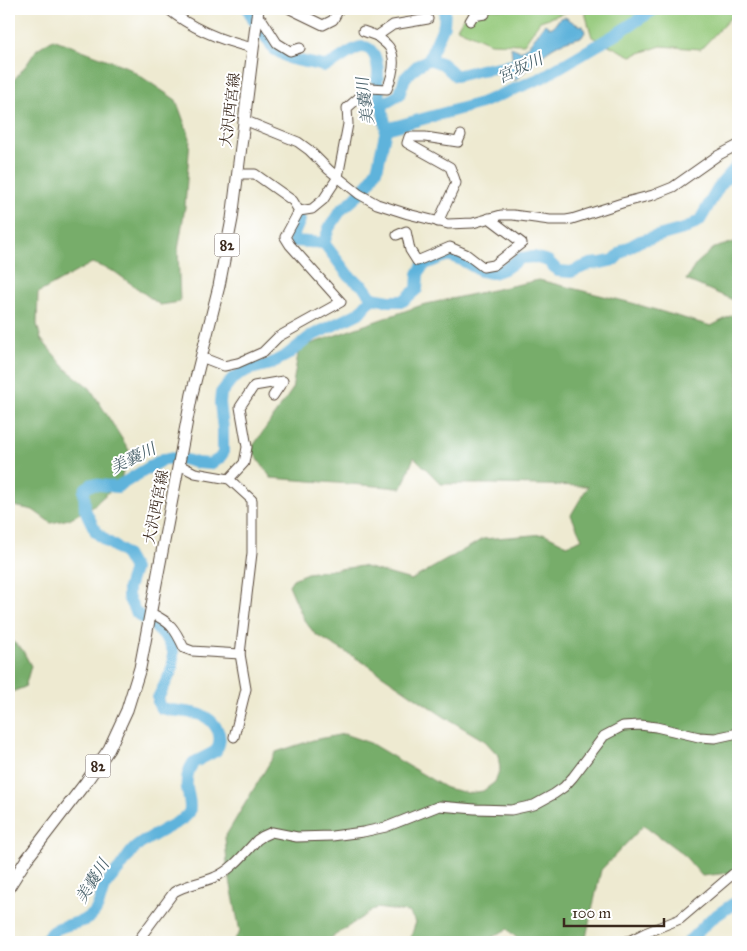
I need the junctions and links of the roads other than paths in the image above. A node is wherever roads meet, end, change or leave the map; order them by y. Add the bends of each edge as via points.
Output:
1 (168, 9) edge
2 (290, 9) edge
3 (339, 9) edge
4 (258, 13) edge
5 (485, 14) dead end
6 (428, 19) dead end
7 (470, 21) dead end
8 (363, 30) dead end
9 (377, 36) junction
10 (253, 48) junction
11 (300, 48) dead end
12 (244, 120) junction
13 (461, 135) dead end
14 (738, 145) edge
15 (238, 174) junction
16 (338, 178) junction
17 (299, 211) junction
18 (489, 218) junction
19 (438, 222) junction
20 (397, 235) dead end
21 (201, 357) junction
22 (273, 396) dead end
23 (180, 460) junction
24 (230, 479) junction
25 (150, 618) junction
26 (240, 654) junction
27 (738, 733) edge
28 (234, 736) dead end
29 (738, 872) edge
30 (9, 887) edge
31 (137, 942) edge
32 (623, 942) edge

1 - 10 street via 209,34
2 - 3 street via 323,26 333,20
4 - 10 main road, 大沢西宮線 / 82
4 - 11 street via 277,43 290,50
5 - 7 street via 473,16
6 - 9 street via 393,25
8 - 9 street
9 - 16 street via 390,48 394,62 390,82 387,89 370,88 347,108 348,124
10 - 12 main road, 大沢西宮線 / 82
12 - 15 main road, 大沢西宮線 / 82
12 - 16 street via 298,142
13 - 19 street via 458,142 409,138 407,143 450,167 454,177 456,183
14 - 18 street via 673,187 572,219 513,215
15 - 17 street via 255,174 293,201
15 - 21 main road, 大沢西宮線 / 82 via 219,286
16 - 17 street via 323,200 312,209
16 - 19 street via 378,204
17 - 21 street via 286,237 340,302 278,337 263,352 238,363 224,366
18 - 19 street via 474,223
18 - 20 street via 522,243 494,265 483,267 466,254 450,248 417,261 410,250 406,230
21 - 23 main road, 大沢西宮線 / 82
22 - 24 street via 283,381 254,386 240,407 247,447 244,463
23 - 24 street via 195,473
23 - 25 main road, 大沢西宮線 / 82
24 - 26 street via 252,500 252,553
25 - 26 street via 166,621 184,648
25 - 30 main road, 大沢西宮線 / 82 via 127,710 109,749
26 - 28 street via 246,689
27 - 31 street via 715,738 640,724 623,726 604,736 564,787 534,805 511,810 439,806 386,827 332,836 298,837 272,832 257,840 226,871 174,892
29 - 32 street via 680,918

